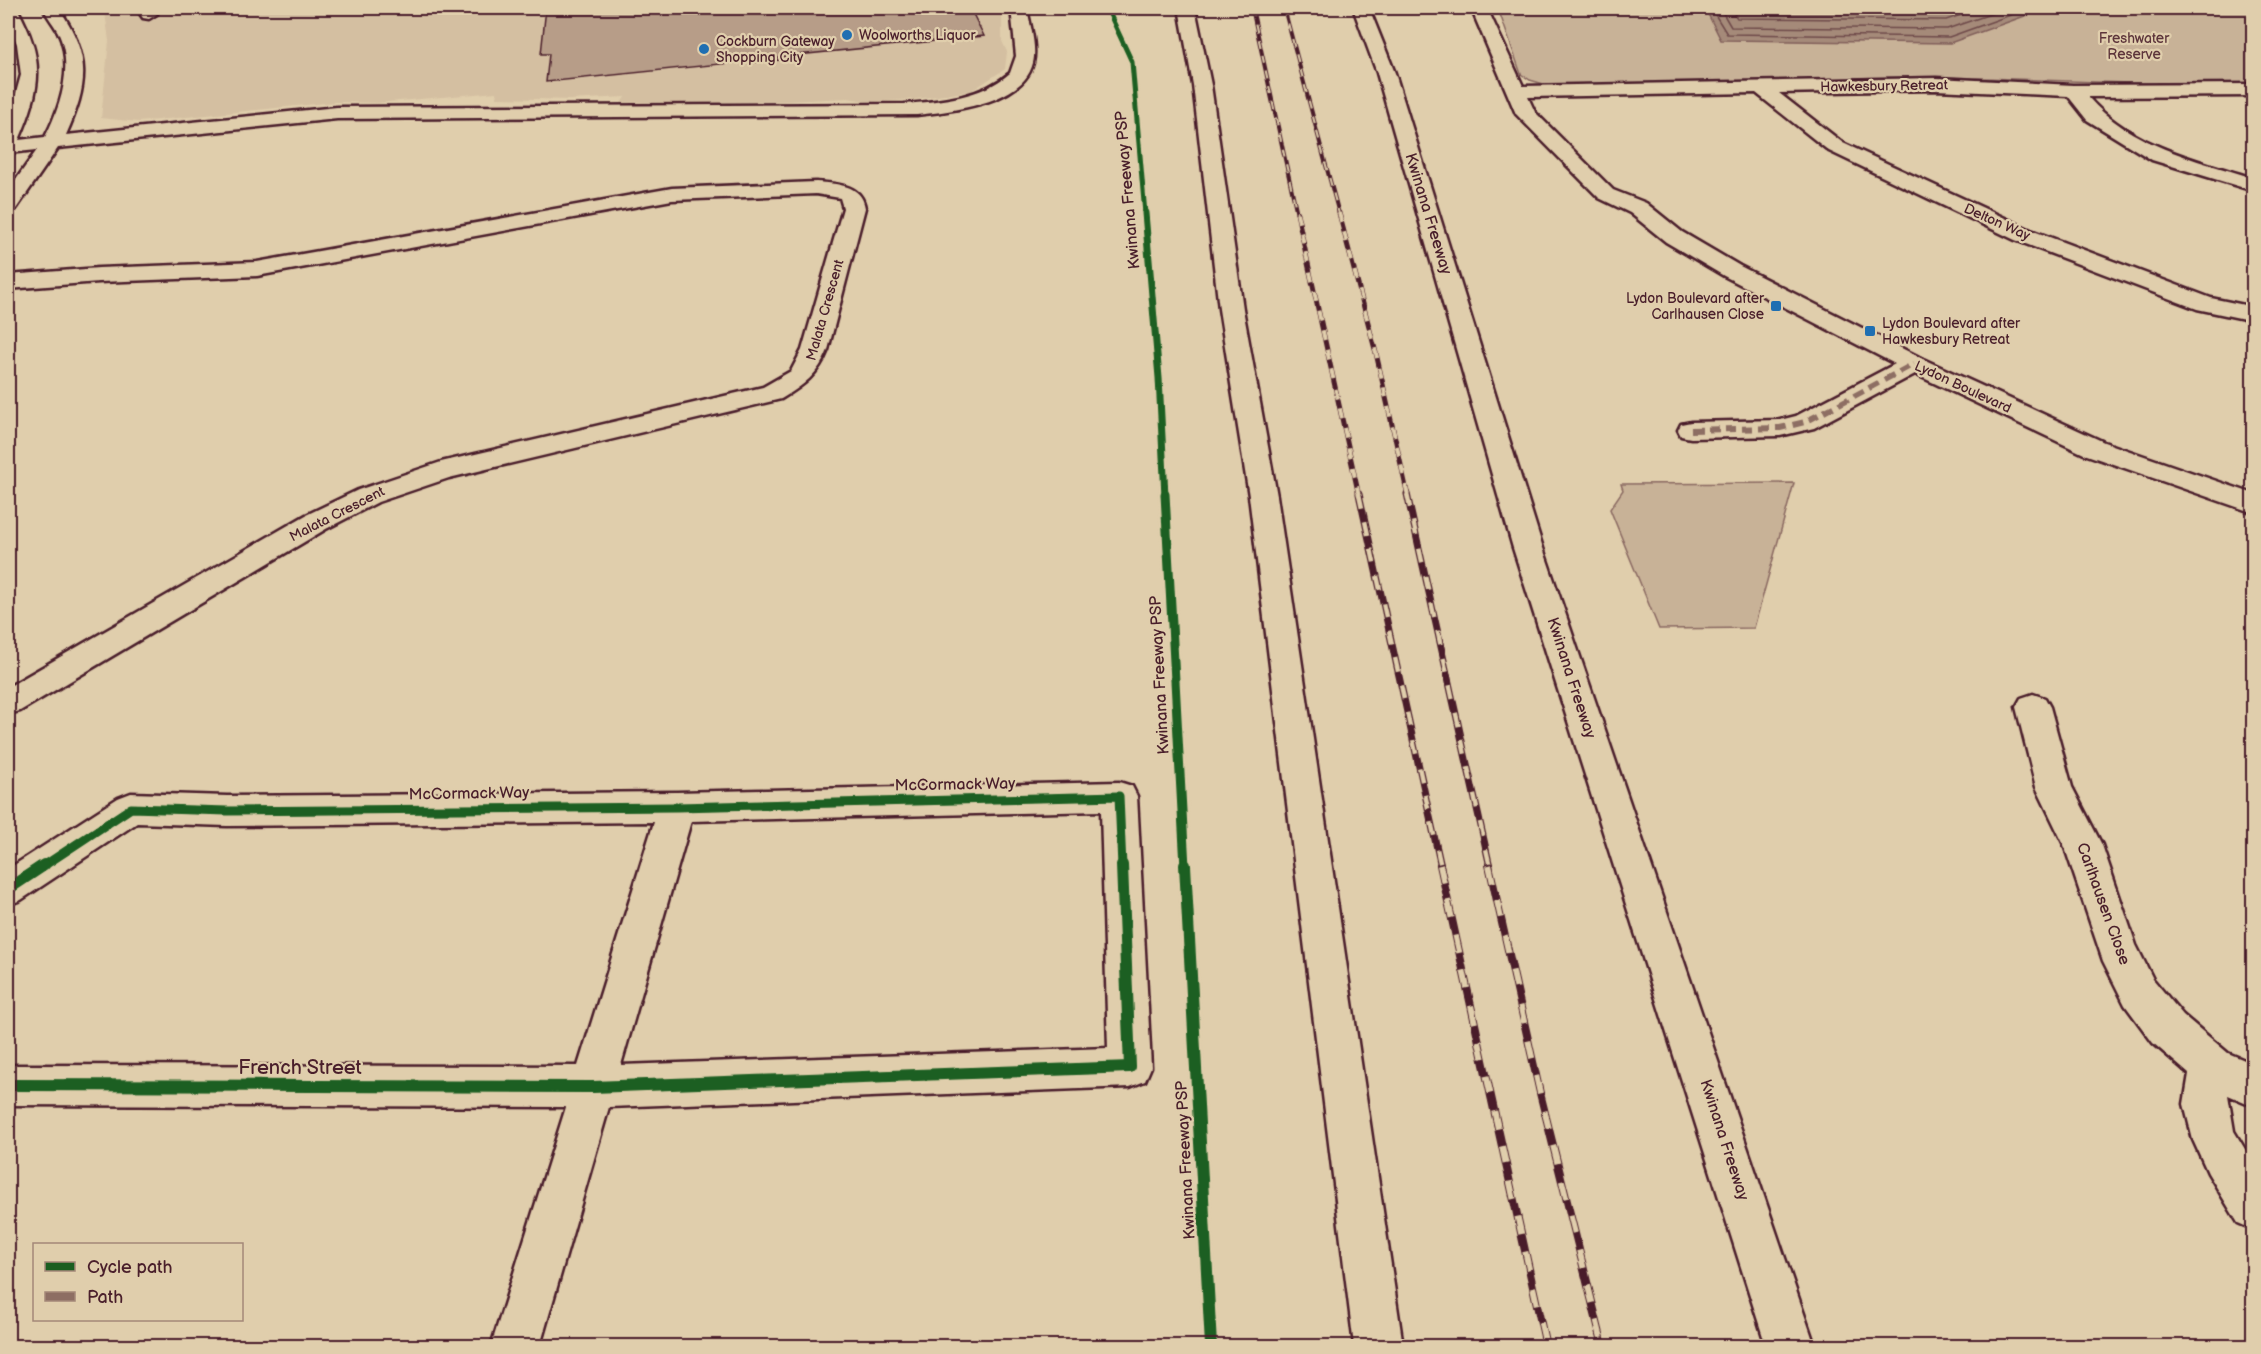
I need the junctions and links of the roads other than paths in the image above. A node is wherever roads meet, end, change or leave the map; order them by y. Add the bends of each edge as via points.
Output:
1 (9, 8) edge
2 (51, 8) edge
3 (1019, 8) edge
4 (1187, 8) edge
5 (1361, 8) edge
6 (1479, 8) edge
7 (1761, 88) junction
8 (2253, 90) edge
9 (2073, 91) junction
10 (1514, 92) junction
11 (8, 142) edge
12 (53, 142) junction
13 (8, 147) edge
14 (2253, 184) edge
15 (8, 204) edge
16 (8, 272) edge
17 (75, 276) junction
18 (8, 282) edge
19 (2253, 314) edge
20 (1914, 364) junction
21 (1690, 430) dead end
22 (2253, 504) edge
23 (8, 702) edge
24 (2032, 707) dead end
25 (677, 807) junction
26 (8, 889) edge
27 (2212, 1067) junction
28 (8, 1085) edge
29 (2253, 1086) edge
30 (593, 1087) junction
31 (2253, 1207) edge
32 (516, 1347) edge
33 (1379, 1347) edge
34 (1791, 1347) edge

1 - 11 main road via 24,34 30,59 22,113
2 - 12 main road via 67,32 75,67 64,119
3 - 12 main road via 1024,54 1021,70 998,89 942,106 896,110 336,113
4 - 33 main road via 1263,496
5 - 34 main road, Kwinana Freeway via 1386,73 1528,548
6 - 10 main road, Lydon Boulevard
7 - 9 main road, Hawkesbury Retreat via 1936,84
7 - 10 main road, Hawkesbury Retreat
7 - 19 main road, Delton Way via 1836,147 2023,235 2205,304
8 - 9 main road, Hawkesbury Retreat
9 - 14 main road via 2094,116 2159,156
10 - 20 main road, Lydon Boulevard via 1526,114 1606,194 1638,208 1674,237 1732,271
12 - 13 main road
12 - 15 main road
16 - 17 main road, Malata Crescent
17 - 18 main road, Malata Crescent
17 - 23 main road, Malata Crescent via 256,269 689,193 816,188 847,194 854,208 815,350 809,366 788,385 738,402 441,471 368,496 316,522
20 - 21 main road via 1805,422 1780,428
20 - 22 main road, Lydon Boulevard via 2094,448
24 - 27 main road, Carlhausen Close via 2054,787 2083,845 2117,949 2139,992 2168,1029
25 - 26 main road, McCormack Way via 239,811 131,808
25 - 30 main road
25 - 30 main road, McCormack Way via 1119,796 1130,1067
27 - 29 main road, Carlhausen Close
27 - 31 main road via 2206,1080 2206,1108 2216,1143
28 - 30 main road, French Street
30 - 32 main road

